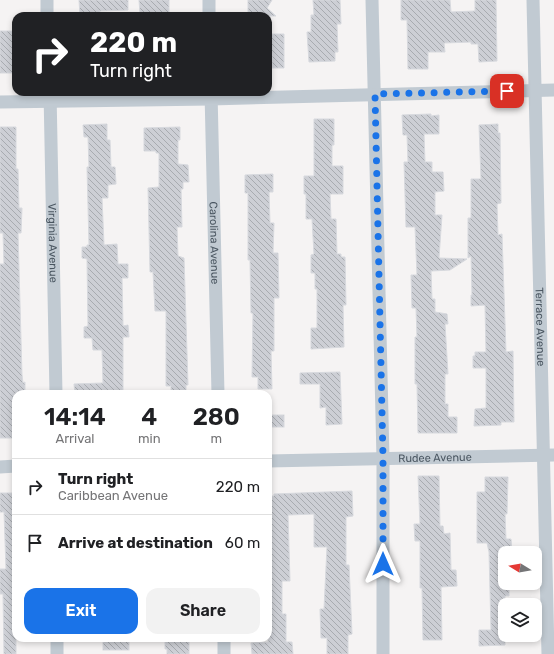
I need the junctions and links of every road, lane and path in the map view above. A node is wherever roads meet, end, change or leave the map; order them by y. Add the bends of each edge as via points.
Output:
1 (47, 0) edge
2 (208, 0) edge
3 (372, 0) edge
4 (533, 0) edge
5 (48, 12) edge
6 (209, 12) edge
7 (536, 90) junction
8 (554, 90) edge
9 (375, 94) junction
10 (272, 95) edge
11 (50, 96) edge
12 (211, 96) edge
13 (0, 102) edge
14 (56, 390) edge
15 (218, 390) edge
16 (549, 455) edge
17 (383, 458) junction
18 (272, 461) edge
19 (12, 466) edge
20 (0, 467) edge
21 (57, 642) edge
22 (224, 642) edge
23 (57, 654) edge
24 (224, 654) edge
25 (383, 654) edge
26 (548, 654) edge

1 - 5 street
2 - 6 street
3 - 9 street
4 - 7 street, Terrace Avenue
7 - 8 street
7 - 9 street
7 - 16 street, Terrace Avenue
9 - 10 street
9 - 17 street
11 - 12 street
11 - 13 street
11 - 14 street, Virginia Avenue
12 - 15 street, Carolina Avenue
16 - 17 street, Rudee Avenue
16 - 26 street, Terrace Avenue
17 - 18 street, Rudee Avenue
17 - 25 street
19 - 20 street
21 - 23 street
22 - 24 street

